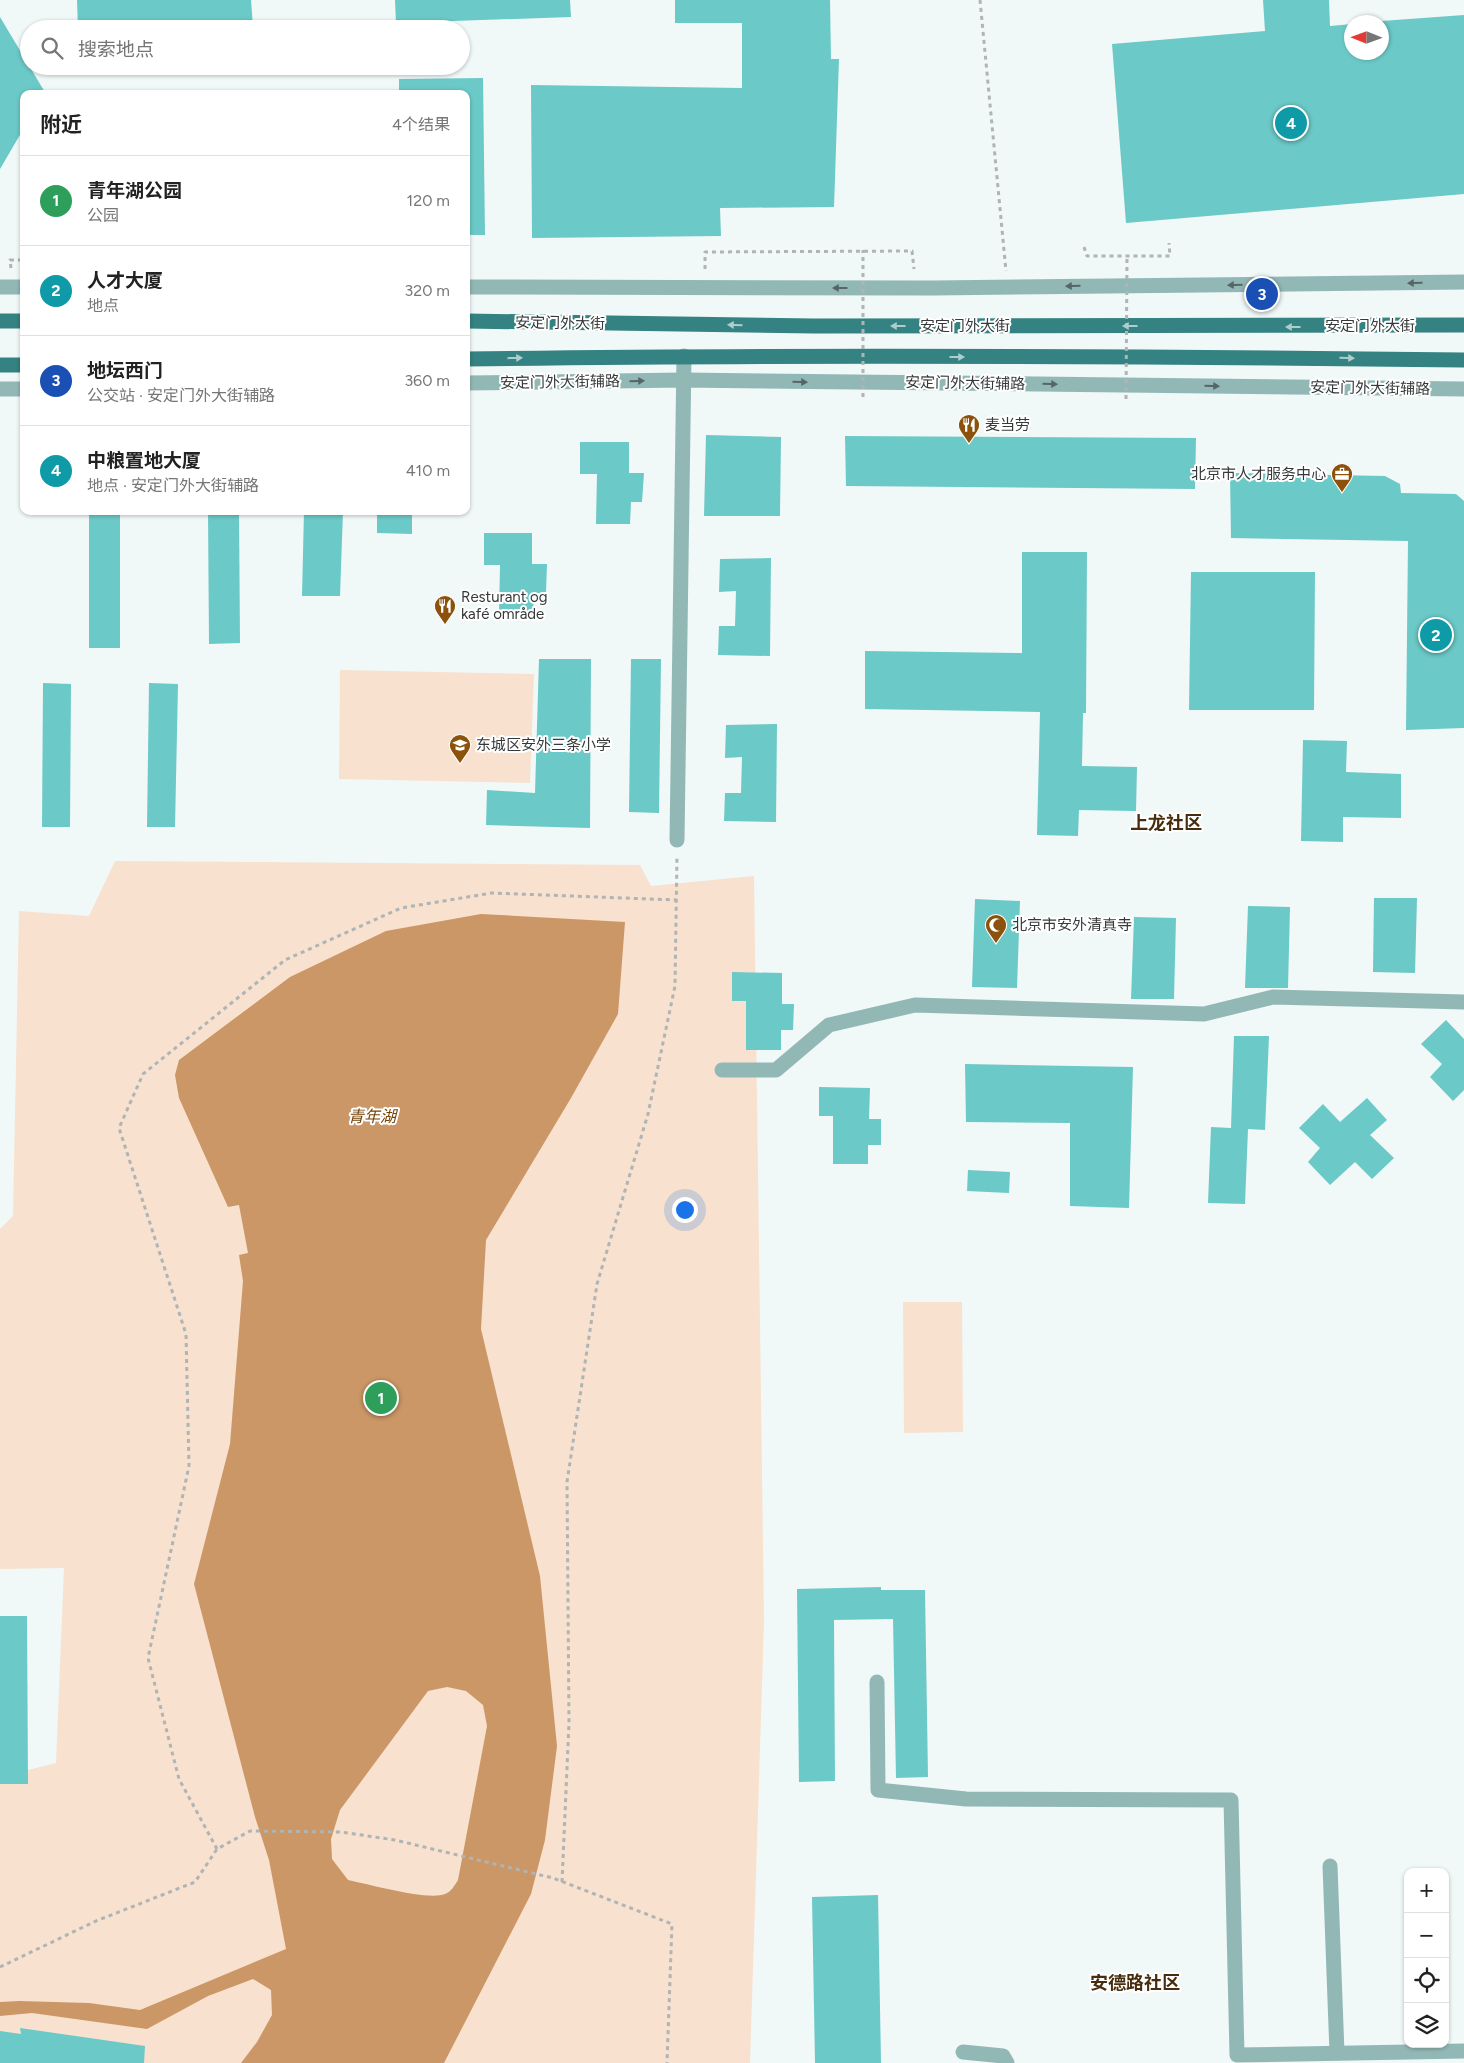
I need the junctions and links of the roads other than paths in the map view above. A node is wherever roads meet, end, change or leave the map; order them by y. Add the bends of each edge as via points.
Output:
1 (1464, 282) edge
2 (0, 287) edge
3 (20, 287) edge
4 (470, 287) edge
5 (0, 321) edge
6 (20, 321) edge
7 (470, 321) edge
8 (1464, 325) edge
9 (684, 356) junction
10 (470, 359) edge
11 (1464, 360) edge
12 (0, 365) edge
13 (20, 365) edge
14 (684, 380) junction
15 (470, 383) edge
16 (0, 389) edge
17 (20, 389) edge
18 (1464, 389) edge
19 (677, 840) road end
20 (1464, 1002) edge
21 (722, 1070) dead end
22 (877, 1682) dead end
23 (1330, 1866) dead end
24 (1464, 2051) edge
25 (962, 2052) dead end
26 (1337, 2053) junction
27 (1426, 2053) edge
28 (1282, 2059) edge
29 (1007, 2063) edge

1 -> 4 street via 1008,287
2 - 3 street
5 - 6 main road
8 -> 7 main road, 安定门外大街 via 814,326
10 -> 9 main road, 安定门外大街
9 -> 11 main road, 安定门外大街
9 - 14 street
12 - 13 main road
15 -> 14 street, 安定门外大街辅路
14 -> 18 street, 安定门外大街辅路
14 - 19 street
16 - 17 street
20 - 21 street via 1273,997 1204,1014 915,1005 828,1025 776,1070
22 - 28 street via 878,1790 966,1799 1231,1800 1237,2055
23 - 26 street
24 - 27 street
25 - 29 street via 1003,2056
26 - 27 street
26 - 28 street

